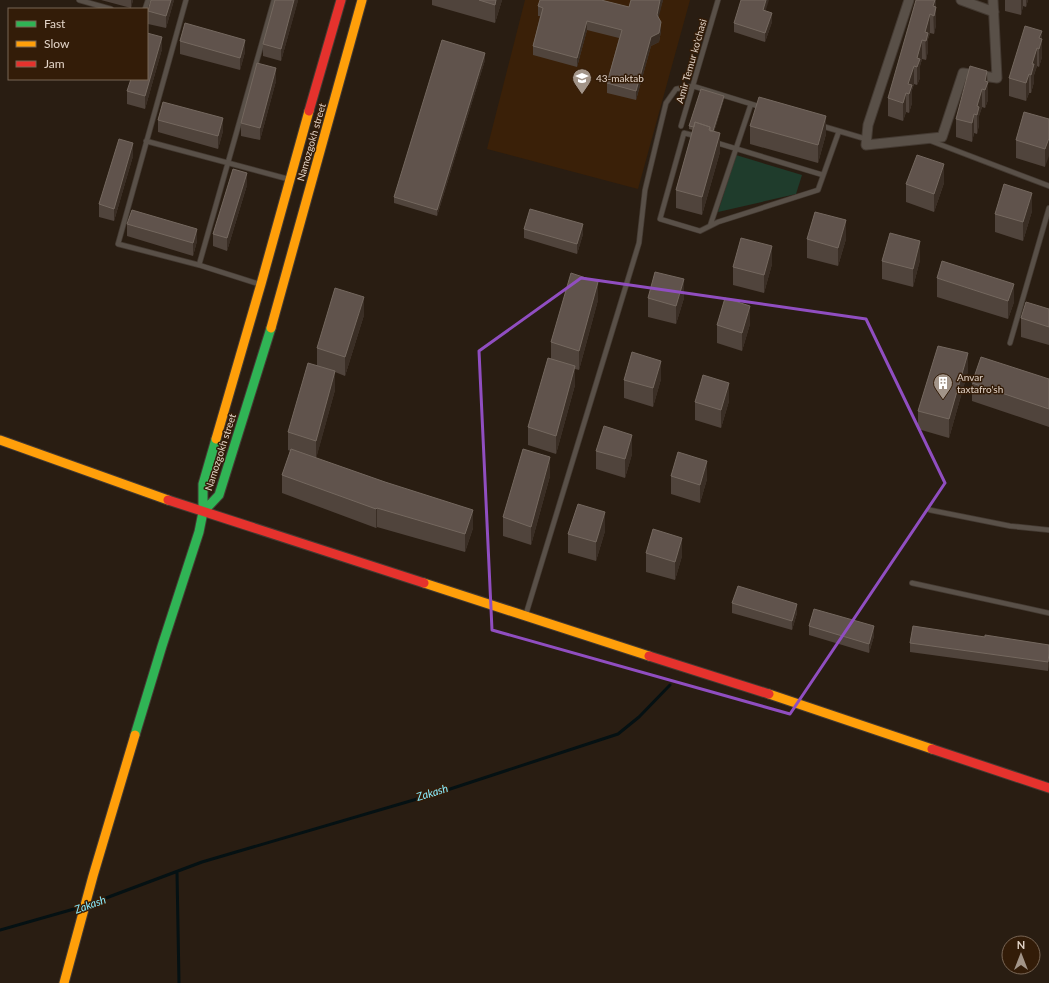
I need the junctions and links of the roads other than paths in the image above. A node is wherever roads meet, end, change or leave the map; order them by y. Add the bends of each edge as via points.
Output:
1 (79, 0) edge
2 (186, 0) edge
3 (274, 0) edge
4 (341, 0) edge
5 (362, 0) edge
6 (718, 0) edge
7 (908, 0) edge
8 (961, 0) edge
9 (993, 0) edge
10 (107, 8) edge
11 (994, 12) junction
12 (693, 86) junction
13 (751, 104) junction
14 (765, 109) edge
15 (817, 124) edge
16 (681, 126) dead end
17 (839, 131) junction
18 (698, 137) edge
19 (926, 138) junction
20 (706, 139) edge
21 (866, 139) junction
22 (146, 141) junction
23 (735, 148) junction
24 (229, 163) junction
25 (823, 176) junction
26 (289, 180) junction
27 (1049, 186) edge
28 (1049, 208) edge
29 (710, 226) junction
30 (199, 265) junction
31 (261, 284) junction
32 (1021, 306) junction
33 (1028, 309) edge
34 (1010, 343) dead end
35 (0, 440) edge
36 (930, 510) dead end
37 (203, 512) junction
38 (1049, 530) edge
39 (912, 583) dead end
40 (1049, 613) edge
41 (525, 617) junction
42 (1049, 788) edge
43 (64, 983) edge

1 - 10 lane
2 - 22 lane
3 - 24 lane
4 - 26 main road, Namozgokh street
5 - 37 main road, Namozgokh street via 270,331 219,495
6 - 12 lane, Amir Temur ko'chasi
7 - 21 street via 868,125
8 - 11 street
9 - 11 street
11 - 19 street via 997,78 963,73 942,137
12 - 13 lane
12 - 16 lane, Amir Temur ko'chasi
12 - 41 lane via 676,89 666,103 645,190 639,243
13 - 14 lane
13 - 23 lane
15 - 17 lane
17 - 21 lane
17 - 25 lane
18 - 29 lane via 684,133 660,220 700,230
19 - 21 street via 866,145
19 - 27 lane
20 - 23 lane
22 - 24 lane
22 - 30 lane via 118,244
23 - 25 lane
23 - 29 lane
24 - 26 lane
24 - 30 lane
25 - 29 lane via 818,190
26 - 31 main road, Namozgokh street
28 - 32 lane
30 - 31 lane
31 - 37 main road, Namozgokh street via 203,484
32 - 33 lane
32 - 34 lane
35 - 37 main road
36 - 38 lane via 1010,526
37 - 41 main road
37 - 43 main road via 93,876
39 - 40 lane
41 - 42 main road via 780,698

